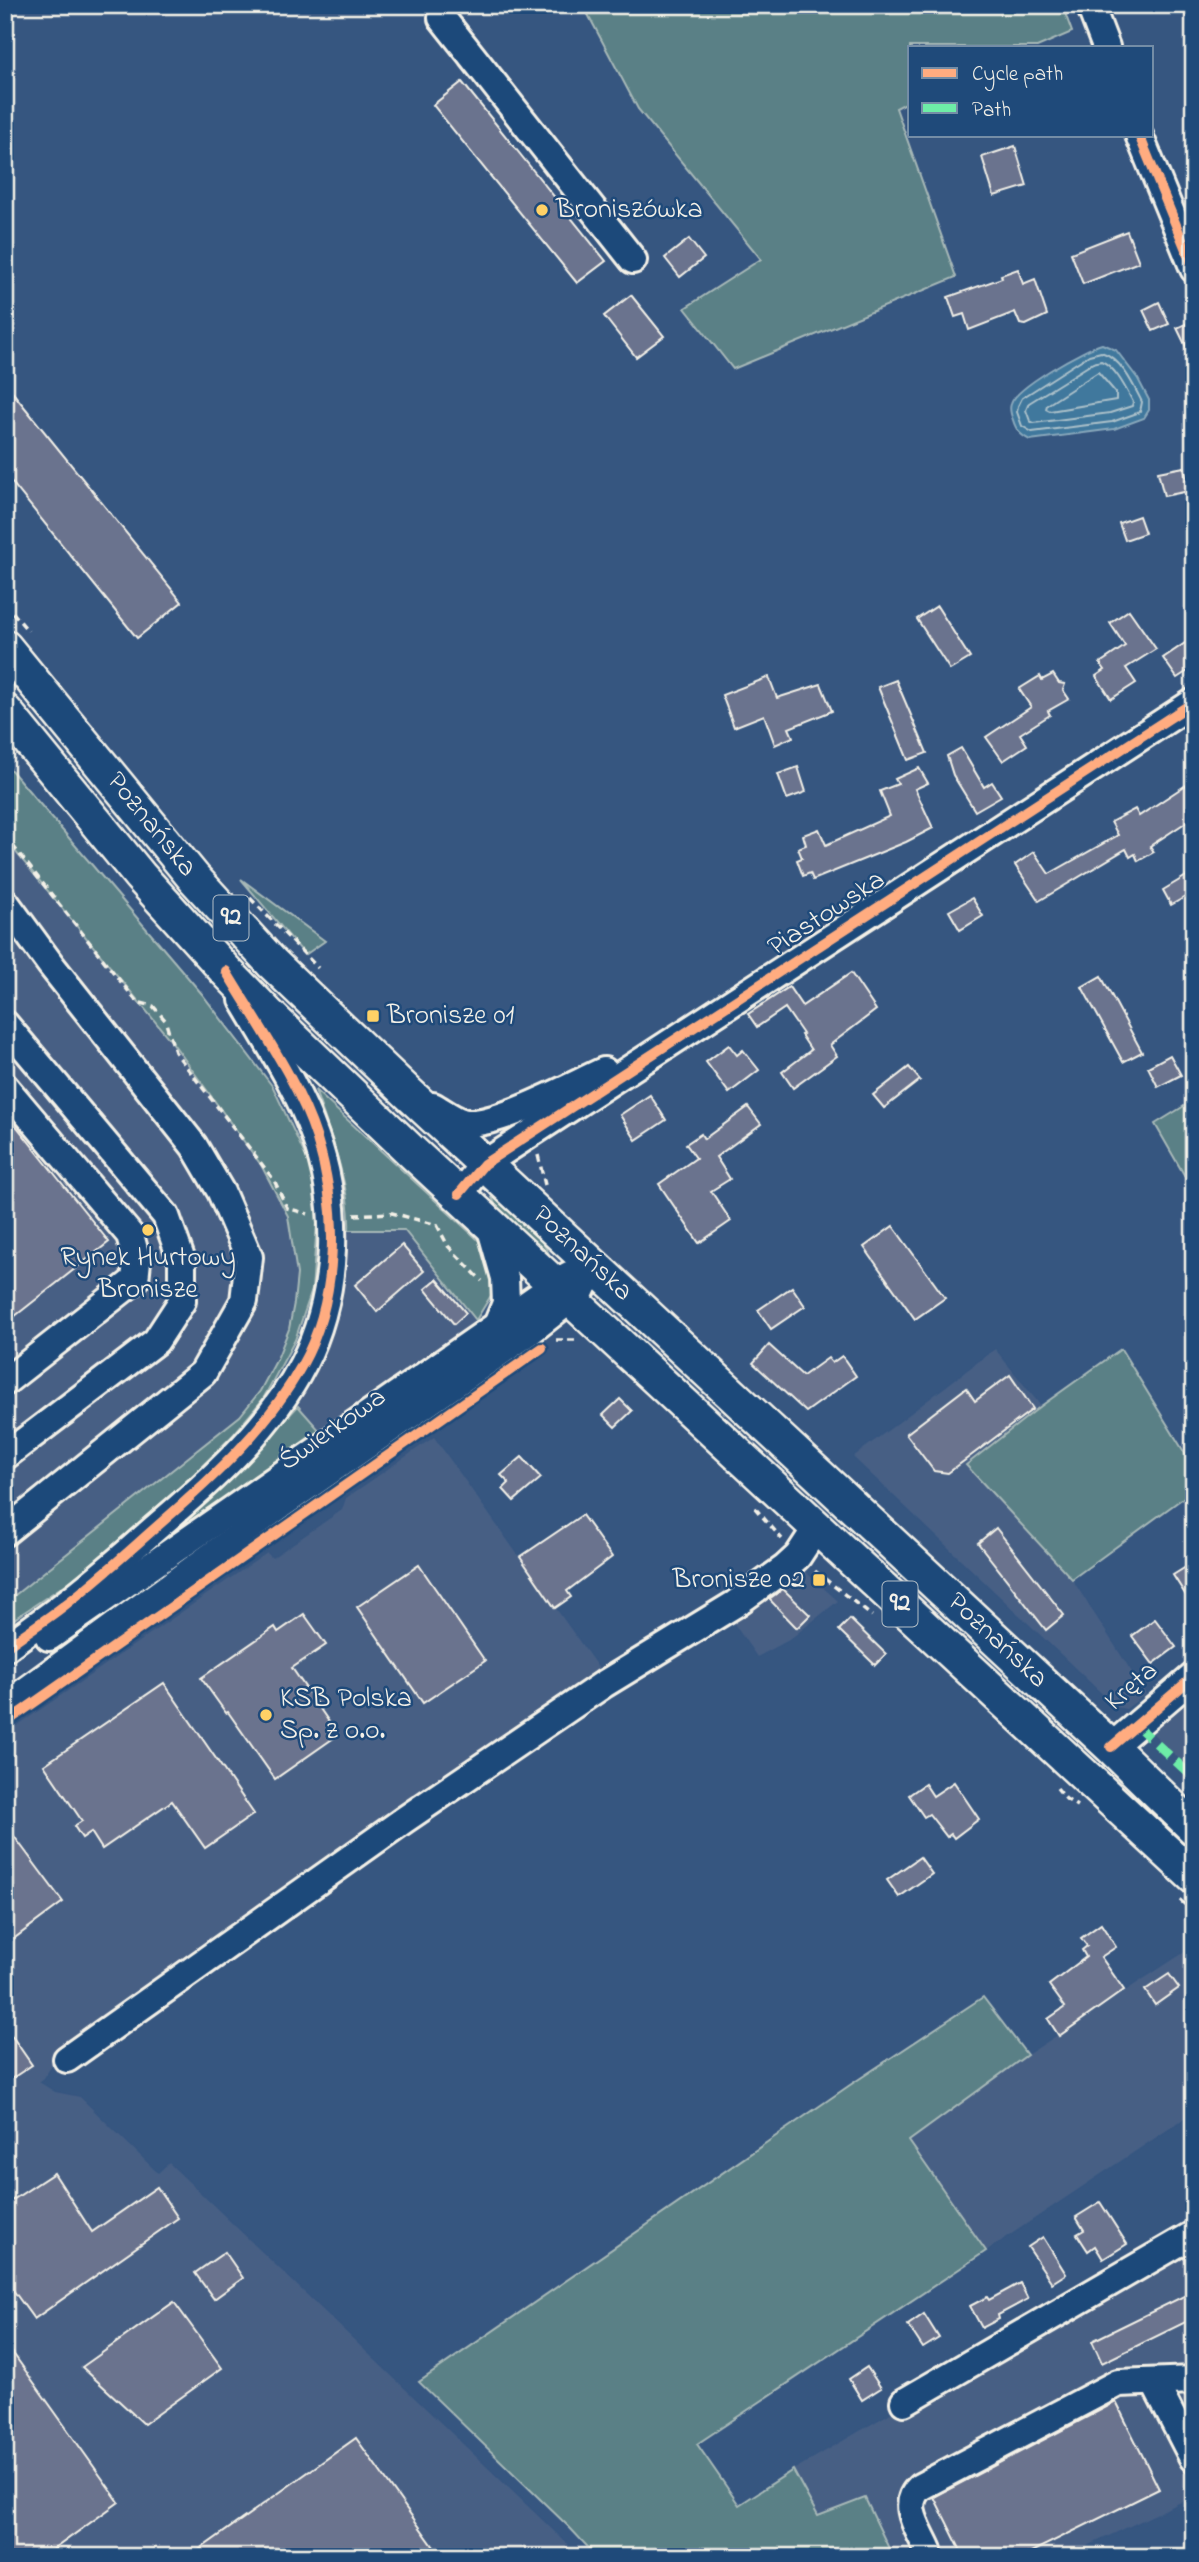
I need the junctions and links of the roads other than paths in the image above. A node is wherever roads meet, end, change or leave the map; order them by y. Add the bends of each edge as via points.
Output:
1 (1090, 5) edge
2 (442, 18) dead end
3 (1106, 46) edge
4 (1139, 136) edge
5 (1191, 252) edge
6 (633, 260) dead end
7 (18, 641) edge
8 (1194, 702) edge
9 (5, 711) edge
10 (5, 902) edge
11 (226, 971) junction
12 (696, 1026) junction
13 (9, 1037) edge
14 (5, 1087) edge
15 (407, 1092) junction
16 (484, 1164) junction
17 (458, 1194) junction
18 (489, 1222) junction
19 (593, 1265) junction
20 (564, 1292) junction
21 (497, 1325) junction
22 (5, 1382) edge
23 (5, 1456) edge
24 (817, 1527) junction
25 (5, 1532) edge
26 (5, 1648) edge
27 (5, 1666) edge
28 (1194, 1676) edge
29 (5, 1706) edge
30 (1111, 1746) junction
31 (1194, 1828) edge
32 (1194, 1877) edge
33 (67, 2059) dead end
34 (1194, 2234) edge
35 (1194, 2380) edge
36 (1154, 2382) junction
37 (904, 2402) dead end
38 (1193, 2458) edge
39 (928, 2550) dead end

1 - 3 street
2 - 6 street
4 - 5 street
7 - 15 main road, Poznańska / 92 via 194,878 272,963
8 - 12 street, Piastowska
9 - 11 main road, Poznańska / 92 via 140,876
10 - 25 street via 194,1146 221,1192 249,1257 244,1301 203,1373
11 - 17 main road, Poznańska / 92
11 - 26 street via 303,1103 320,1151 332,1215 331,1256 317,1331 284,1395 206,1484 65,1604
12 - 15 street via 481,1123 461,1122
12 - 16 street, Piastowska
13 - 23 street via 166,1216 182,1261 182,1301 156,1341
14 - 22 street via 130,1235 137,1261 135,1280
15 - 16 main road, Poznańska / 92
16 - 17 street, Piastowska
16 - 19 main road, Poznańska / 92
17 - 18 main road, Poznańska / 92
18 - 20 main road, Poznańska / 92
18 - 21 street via 505,1278 506,1303
19 - 20 street, Świerkowa via 587,1282
19 - 30 main road, Poznańska / 92
20 - 21 street, Świerkowa
20 - 24 main road, Poznańska / 92
20 - 29 street, Świerkowa via 529,1332
21 - 27 street, Świerkowa
24 - 32 main road, Poznańska / 92
24 - 33 street via 792,1563 765,1583 415,1813
28 - 30 street, Kręta
30 - 31 main road, Poznańska / 92
34 - 37 street
35 - 36 street
36 - 38 street
36 - 39 street via 1118,2383 920,2487 911,2498 910,2510

